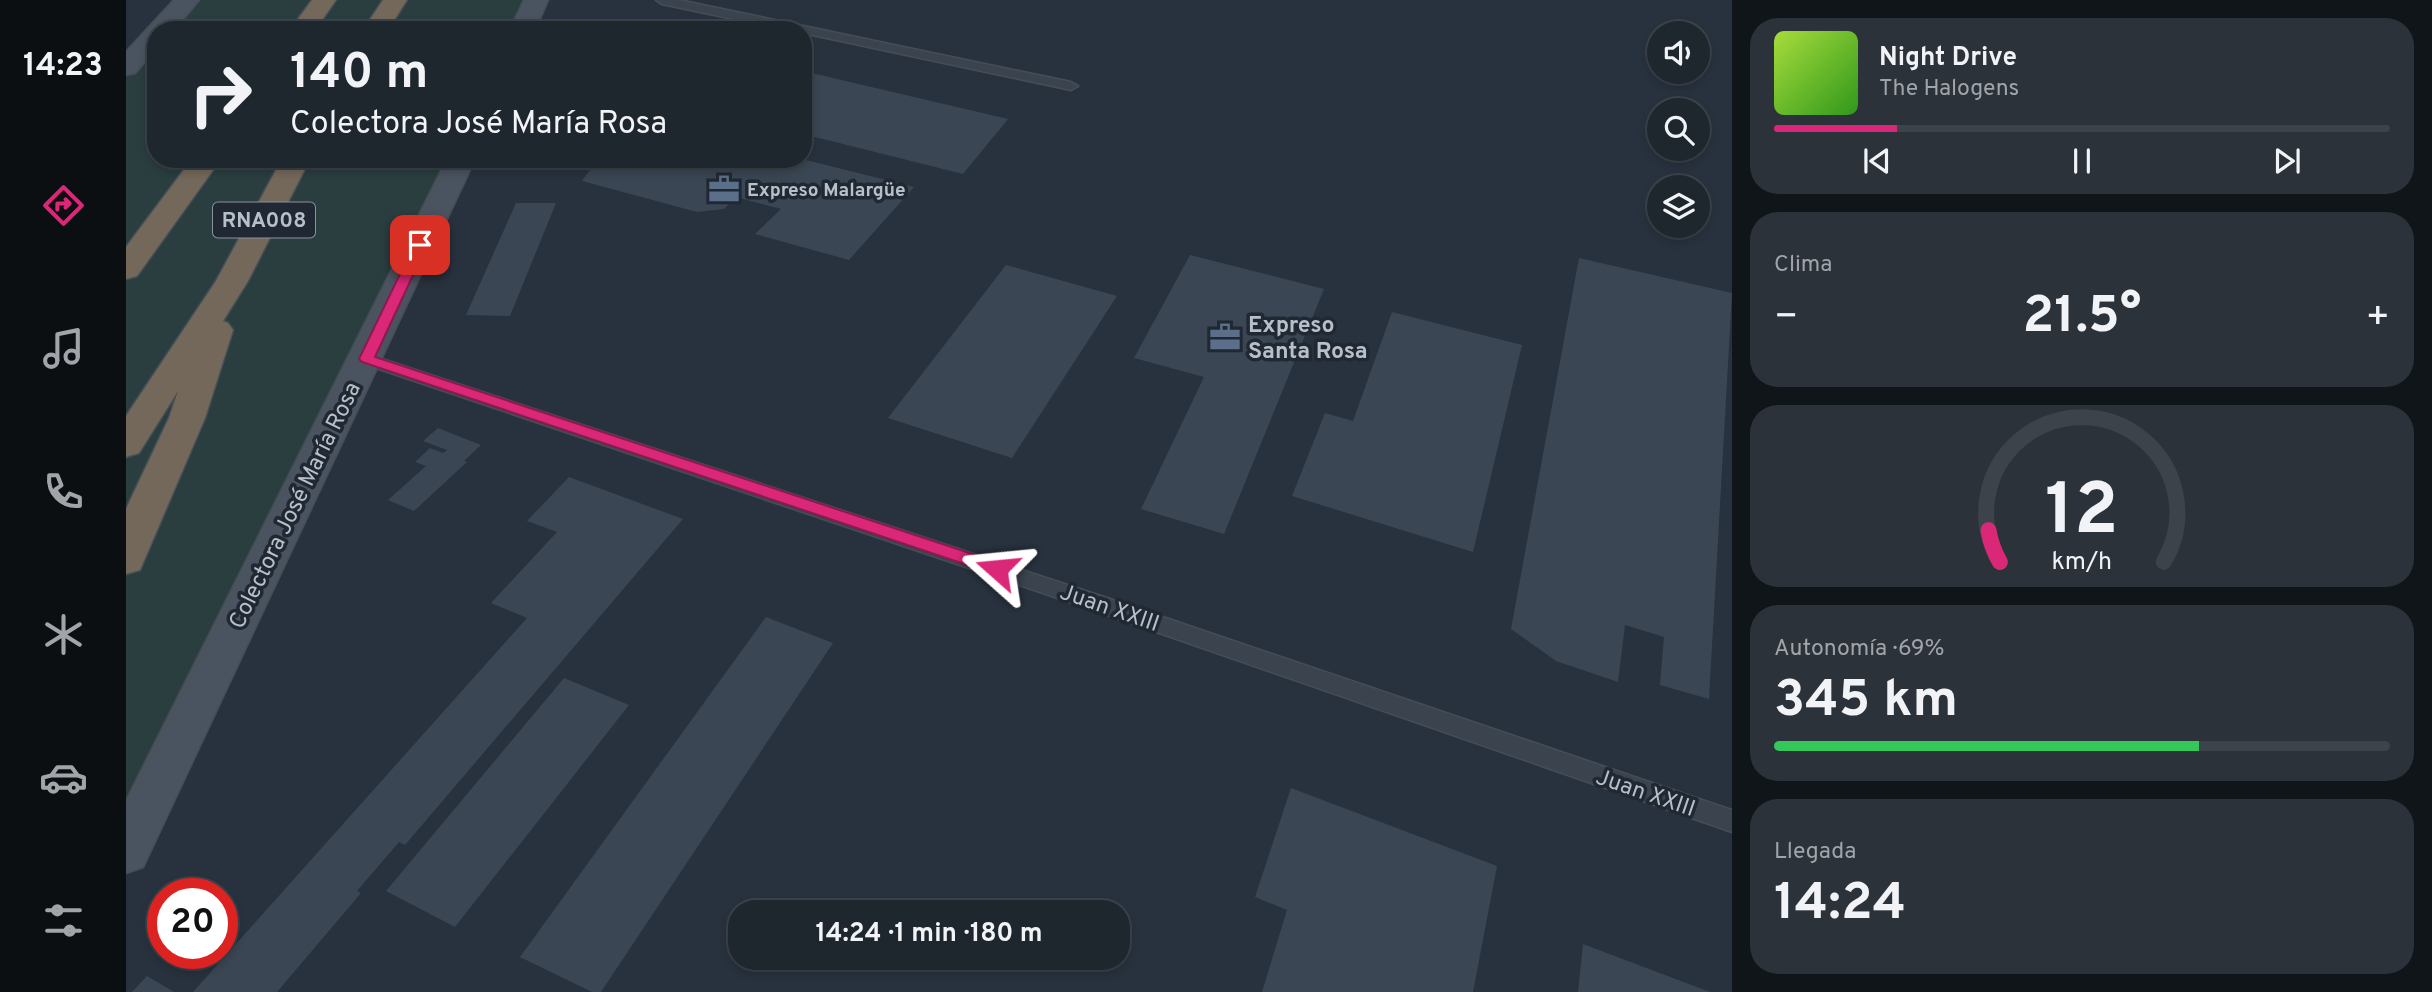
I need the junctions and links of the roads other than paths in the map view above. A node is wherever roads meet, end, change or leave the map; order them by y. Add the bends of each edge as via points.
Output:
1 (187, 0) edge
2 (324, 0) edge
3 (395, 0) edge
4 (536, 0) edge
5 (662, 0) edge
6 (168, 21) edge
7 (309, 21) edge
8 (381, 21) edge
9 (526, 21) edge
10 (762, 21) edge
11 (812, 32) edge
12 (147, 44) edge
13 (126, 66) edge
14 (1071, 86) dead end
15 (197, 168) edge
16 (200, 168) edge
17 (291, 168) edge
18 (457, 168) edge
19 (126, 235) edge
20 (126, 269) edge
21 (232, 281) junction
22 (367, 359) junction
23 (126, 444) edge
24 (126, 559) edge
25 (1732, 821) edge
26 (126, 851) edge

1 - 6 main road
2 - 7 highway
3 - 8 highway
4 - 9 main road
5 - 10 lane
11 - 14 lane
12 - 13 main road
15 - 19 highway, RNA008
16 - 20 highway, RNA008
17 - 21 highway, RNA008
18 - 22 main road, Colectora José María Rosa
21 - 23 highway, RNA008
21 - 24 highway via 187,418
22 - 25 lane, Juan XXIII via 1114,608
22 - 26 main road, Colectora José María Rosa

